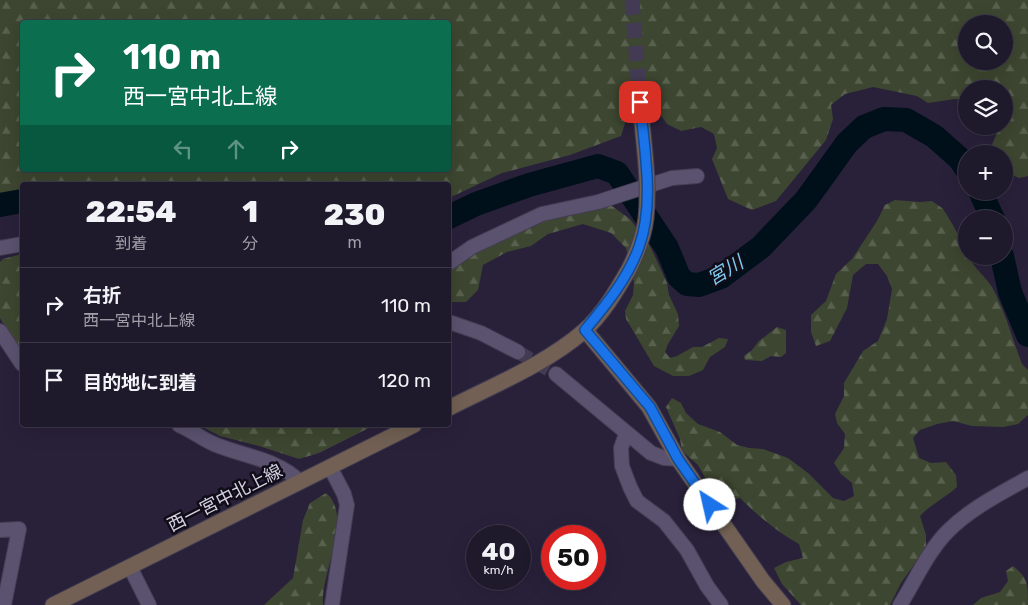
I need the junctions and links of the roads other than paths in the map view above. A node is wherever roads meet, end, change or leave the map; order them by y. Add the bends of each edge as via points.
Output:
1 (640, 102) tunnel mouth
2 (697, 176) dead end
3 (20, 244) edge
4 (0, 248) edge
5 (451, 262) edge
6 (451, 323) edge
7 (585, 330) junction
8 (0, 332) edge
9 (518, 352) tunnel mouth
10 (20, 361) edge
11 (556, 374) tunnel mouth
12 (451, 407) edge
13 (183, 427) edge
14 (410, 427) edge
15 (626, 434) junction
16 (678, 459) junction
17 (330, 467) junction
18 (1028, 478) edge
19 (300, 482) junction
20 (0, 530) edge
21 (130, 567) junction
22 (57, 604) edge
23 (4, 605) edge
24 (149, 605) edge
25 (332, 605) edge
26 (721, 605) edge
27 (783, 605) edge
28 (900, 605) edge

1 - 7 main road, bridge via 646,173 646,218 640,246 605,306
2 - 5 street via 672,178 542,214 472,247
3 - 4 street
6 - 9 street via 481,333
7 - 12 main road via 515,375
7 - 16 main road via 650,407
8 - 10 street
11 - 15 street
13 - 19 street via 212,443 273,464 293,474
14 - 17 main road, 西一宮中北上線
15 - 16 street via 651,453
15 - 26 street via 621,448 622,466 637,501 657,514 676,536
16 - 27 main road
17 - 19 main road, 西一宮中北上線
17 - 25 street via 347,505
18 - 28 street via 984,502 947,532
19 - 21 main road, 西一宮中北上線
20 - 23 street via 19,529
21 - 22 main road, 西一宮中北上線
21 - 24 street

